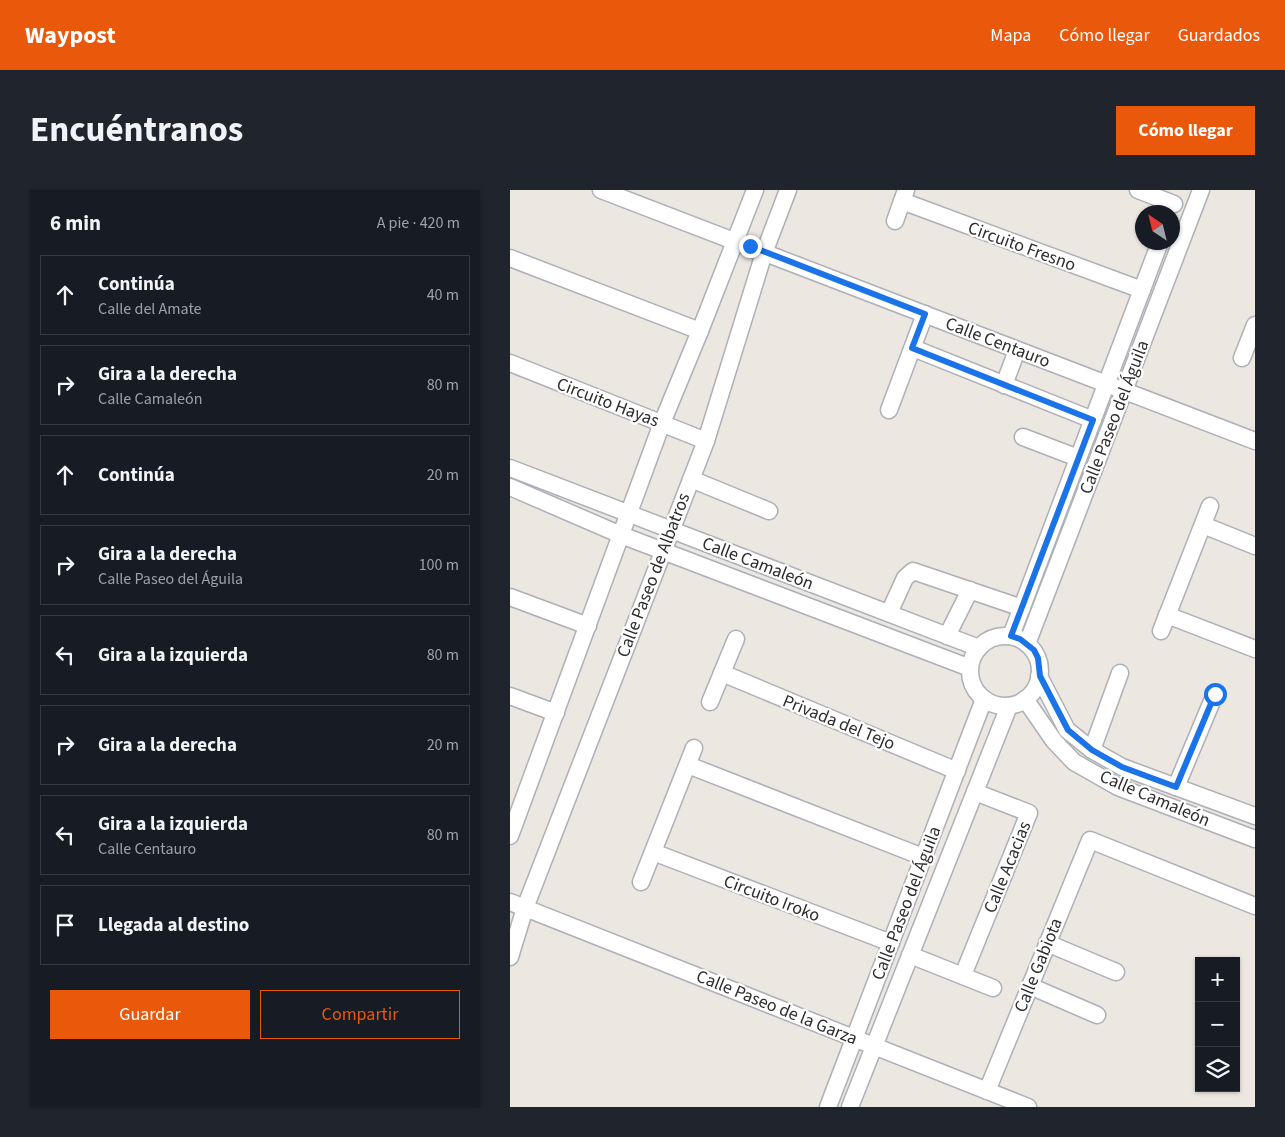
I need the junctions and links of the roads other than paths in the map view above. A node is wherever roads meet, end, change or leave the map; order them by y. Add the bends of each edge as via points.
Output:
1 (601, 190) edge
2 (755, 190) edge
3 (788, 190) edge
4 (1138, 190) edge
5 (1201, 190) edge
6 (904, 196) edge
7 (1175, 202) edge
8 (895, 221) dead end
9 (735, 240) junction
10 (1157, 250) edge
11 (764, 253) junction
12 (510, 258) edge
13 (1142, 290) junction
14 (925, 314) junction
15 (1254, 330) edge
16 (700, 331) junction
17 (912, 348) junction
18 (1017, 350) junction
19 (1242, 358) dead end
20 (510, 363) edge
21 (1106, 384) junction
22 (1004, 385) junction
23 (1124, 391) junction
24 (889, 410) dead end
25 (1093, 420) junction
26 (662, 423) junction
27 (1024, 437) dead end
28 (706, 441) junction
29 (1255, 441) edge
30 (1078, 458) junction
31 (510, 468) edge
32 (691, 479) junction
33 (510, 487) edge
34 (1210, 506) dead end
35 (770, 511) dead end
36 (628, 514) junction
37 (1203, 525) junction
38 (670, 530) junction
39 (621, 534) junction
40 (1255, 546) edge
41 (662, 550) junction
42 (970, 590) junction
43 (510, 597) edge
44 (1022, 608) junction
45 (889, 613) junction
46 (1168, 615) junction
47 (588, 626) junction
48 (1161, 631) dead end
49 (948, 636) junction
50 (1011, 636) junction
51 (736, 639) dead end
52 (1027, 644) junction
53 (978, 648) junction
54 (1255, 649) edge
55 (970, 668) junction
56 (1120, 673) dead end
57 (722, 674) junction
58 (1040, 676) junction
59 (1215, 694) dead end
60 (510, 696) edge
61 (984, 699) junction
62 (1025, 699) junction
63 (710, 702) dead end
64 (1009, 706) junction
65 (556, 713) junction
66 (694, 748) dead end
67 (1092, 750) junction
68 (688, 765) junction
69 (957, 771) junction
70 (1176, 787) junction
71 (974, 792) junction
72 (516, 800) edge
73 (1255, 816) edge
74 (510, 836) edge
75 (1255, 839) edge
76 (653, 852) junction
77 (924, 857) junction
78 (641, 882) dead end
79 (518, 905) edge
80 (1255, 906) edge
81 (891, 943) junction
82 (1047, 943) junction
83 (910, 955) junction
84 (510, 957) edge
85 (1116, 972) dead end
86 (963, 975) junction
87 (1030, 986) junction
88 (993, 988) dead end
89 (1098, 1015) dead end
90 (854, 1038) junction
91 (873, 1046) junction
92 (987, 1091) junction
93 (828, 1107) edge
94 (850, 1107) edge
95 (1028, 1107) edge

1 - 9 street, Calle Centauro
2 - 9 street
3 - 11 street, Calle Paseo de Albatros
4 - 7 street
5 - 23 street, Calle Paseo del Águila
6 - 8 street
6 - 13 street, Circuito Fresno
9 - 11 street, Calle Centauro
9 - 16 street
10 - 13 street, Calle Paseo del Águila
11 - 14 street, Calle Centauro
11 - 28 street, Calle Paseo de Albatros
12 - 16 street
13 - 21 street, Calle Paseo del Águila
14 - 17 street
14 - 18 street, Calle Centauro
15 - 19 street
16 - 26 street
17 - 22 street
17 - 24 street
18 - 21 street, Calle Centauro
18 - 22 street
20 - 26 street, Circuito Hayas
21 - 23 street, Calle Centauro
21 - 25 street, Calle Paseo del Águila
22 - 25 street
23 - 29 street, Calle Centauro
23 - 52 street, Calle Paseo del Águila
25 - 30 street, Calle Paseo del Águila
26 - 28 street, Circuito Hayas
26 - 36 street
27 - 30 street
28 - 32 street, Calle Paseo de Albatros
30 - 44 street, Calle Paseo del Águila
31 - 36 street, Calle Camaleón
32 - 35 street
32 - 38 street, Calle Paseo de Albatros
33 - 39 street, Calle Camaleón
34 - 37 street
36 - 38 street, Calle Camaleón
36 - 39 street
37 - 40 street
37 - 46 street
38 - 41 street, Calle Paseo de Albatros
38 - 45 street, Calle Camaleón
39 - 41 street, Calle Camaleón
39 - 47 street
41 - 55 street, Calle Camaleón
41 - 79 street, Calle Paseo de Albatros
42 - 44 street
42 - 45 street via 913,571 905,578
42 - 49 street
43 - 47 street
44 - 50 street, Calle Paseo del Águila
45 - 49 street, Calle Camaleón
46 - 48 street
46 - 54 street
47 - 65 street
49 - 53 street, Calle Camaleón
50 - 52 street
50 - 53 street via 993,638
51 - 57 street
52 - 58 street via 1038,658
53 - 55 street
55 - 61 street via 973,686
56 - 67 street
57 - 63 street
57 - 69 street, Privada del Tejo
58 - 62 street via 1032,693
58 - 67 street, Calle Camaleón via 1068,730
59 - 70 street
60 - 65 street
61 - 64 street via 992,704
61 - 69 street, Calle Paseo del Águila
62 - 64 street
62 - 75 street, Calle Camaleón via 1054,741 1074,762 1118,787
64 - 71 street, Calle Paseo del Águila
65 - 72 street
66 - 68 street
67 - 70 street, Calle Camaleón via 1122,767
68 - 76 street
68 - 77 street
69 - 77 street, Calle Paseo del Águila
70 - 73 street, Calle Camaleón
71 - 83 street, Calle Paseo del Águila
71 - 86 street, Calle Acacias via 1029,813
72 - 74 street
76 - 78 street
76 - 81 street, Circuito Iroko
77 - 81 street, Calle Paseo del Águila
79 - 84 street, Calle Paseo de Albatros
79 - 90 street, Calle Paseo de la Garza
80 - 82 street, Calle Gabiota via 1090,840
81 - 90 street, Calle Paseo del Águila
82 - 85 street
82 - 87 street, Calle Gabiota
83 - 86 street
83 - 91 street, Calle Paseo del Águila
86 - 88 street
87 - 89 street
87 - 92 street, Calle Gabiota
90 - 91 street, Calle Paseo de la Garza
90 - 93 street, Calle Paseo del Águila
91 - 92 street, Calle Paseo de la Garza
91 - 94 street, Calle Paseo del Águila
92 - 95 street, Calle Paseo de la Garza

